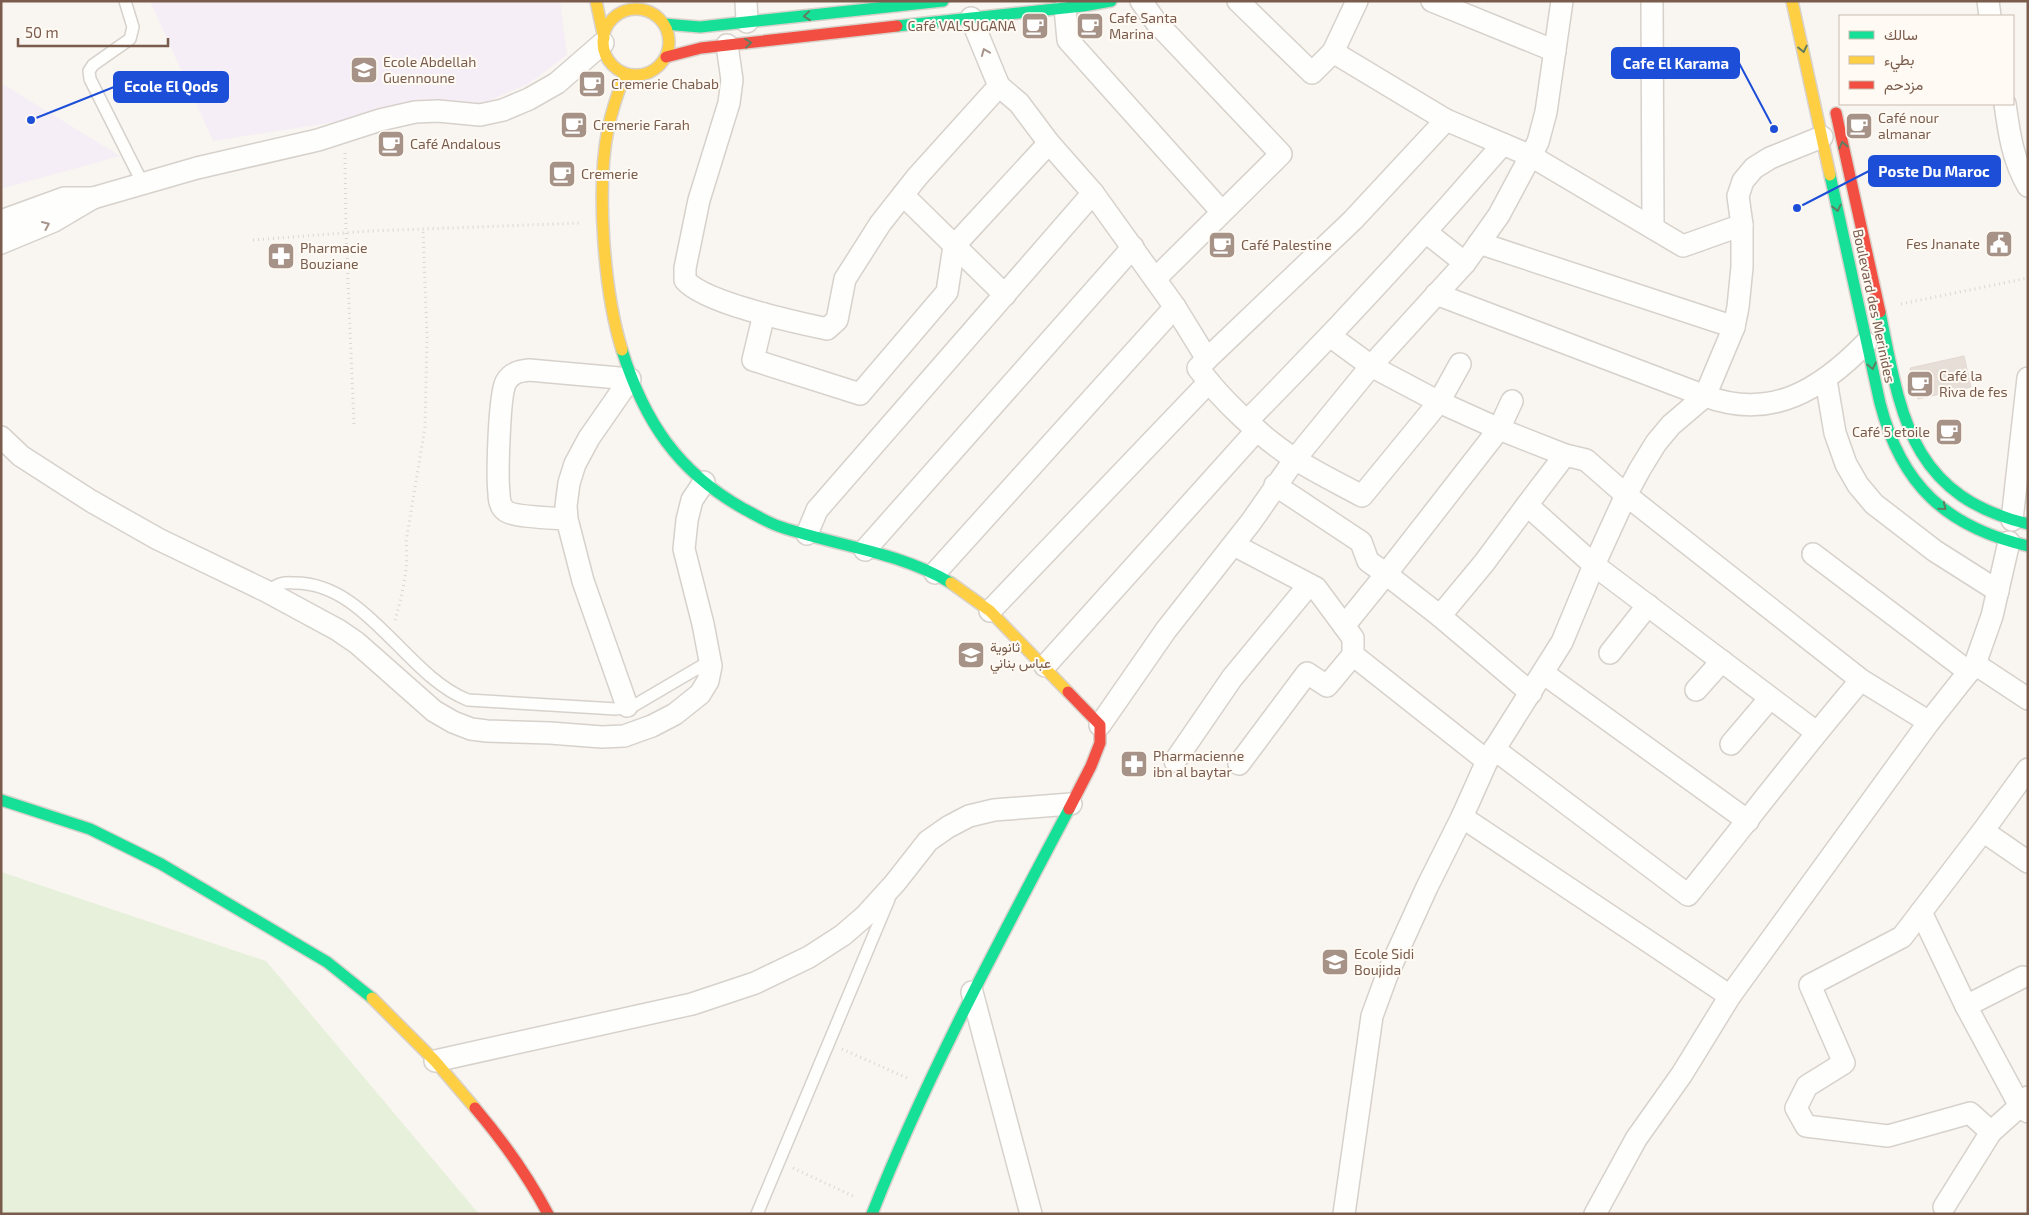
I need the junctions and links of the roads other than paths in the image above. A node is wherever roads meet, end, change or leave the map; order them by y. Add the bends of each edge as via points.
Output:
1 (125, 1) edge
2 (596, 1) edge
3 (746, 1) edge
4 (943, 1) edge
5 (1111, 1) edge
6 (1141, 1) edge
7 (1238, 1) edge
8 (1432, 1) edge
9 (1562, 1) edge
10 (1652, 1) edge
11 (1792, 1) edge
12 (1988, 1) edge
13 (636, 5) edge
14 (1348, 6) edge
15 (841, 7) edge
16 (1064, 8) junction
17 (1990, 15) edge
18 (971, 18) junction
19 (747, 22) junction
20 (664, 24) junction
21 (603, 41) junction
22 (728, 45) junction
23 (1555, 51) junction
24 (1333, 52) junction
25 (666, 57) junction
26 (625, 74) junction
27 (999, 86) junction
28 (1834, 104) dead end
29 (2004, 105) edge
30 (1446, 120) junction
31 (1822, 137) junction
32 (1049, 143) junction
33 (1503, 144) junction
34 (1531, 156) junction
35 (143, 184) junction
36 (2028, 186) edge
37 (1093, 193) junction
38 (903, 196) junction
39 (93, 198) junction
40 (1222, 212) junction
41 (1, 221) edge
42 (1742, 225) junction
43 (1653, 228) junction
44 (1427, 233) junction
45 (1479, 243) junction
46 (1, 244) edge
47 (954, 246) junction
48 (1133, 247) junction
49 (1465, 263) junction
50 (1155, 279) junction
51 (1436, 294) junction
52 (1004, 295) junction
53 (1175, 307) junction
54 (764, 314) junction
55 (1734, 327) junction
56 (1330, 336) junction
57 (1866, 343) junction
58 (1207, 359) junction
59 (1460, 364) dead end
60 (1371, 366) junction
61 (2028, 378) edge
62 (630, 379) junction
63 (1826, 380) junction
64 (1209, 382) junction
65 (1706, 396) junction
66 (1512, 400) dead end
67 (1439, 402) junction
68 (1252, 425) junction
69 (1499, 429) junction
70 (1, 437) edge
71 (1565, 454) junction
72 (1295, 459) junction
73 (704, 482) junction
74 (1275, 485) junction
75 (1626, 495) junction
76 (1527, 505) junction
77 (567, 519) junction
78 (2020, 522) edge
79 (806, 534) junction
80 (2018, 544) edge
81 (1234, 545) junction
82 (865, 550) junction
83 (1813, 554) dead end
84 (1594, 565) junction
85 (935, 573) junction
86 (1386, 574) junction
87 (1308, 586) junction
88 (266, 591) junction
89 (1998, 591) junction
90 (1648, 605) junction
91 (990, 611) junction
92 (1440, 616) junction
93 (1344, 626) junction
94 (1610, 653) dead end
95 (1353, 655) junction
96 (710, 661) junction
97 (1722, 661) junction
98 (1045, 666) junction
99 (1972, 668) junction
100 (1543, 673) junction
101 (1861, 680) junction
102 (1696, 690) dead end
103 (1530, 692) junction
104 (1770, 698) junction
105 (2028, 699) edge
106 (628, 706) junction
107 (1929, 722) junction
108 (1100, 725) junction
109 (1816, 732) junction
110 (1731, 744) dead end
111 (1491, 755) junction
112 (1175, 761) dead end
113 (1239, 764) dead end
114 (2028, 769) edge
115 (1, 800) edge
116 (1071, 804) junction
117 (1462, 817) junction
118 (1748, 821) junction
119 (1983, 831) junction
120 (2028, 862) edge
121 (895, 883) junction
122 (1921, 912) junction
123 (2023, 977) dead end
124 (972, 992) junction
125 (1730, 996) junction
126 (1966, 1006) junction
127 (435, 1061) junction
128 (2025, 1105) edge
129 (1991, 1132) junction
130 (1944, 1207) dead end
131 (873, 1210) edge
132 (548, 1214) edge
133 (757, 1214) edge
134 (1031, 1214) edge
135 (1344, 1214) edge
136 (1595, 1214) edge

1 - 35 lane via 133,27 130,39 89,71 90,80
2 - 21 street
3 - 19 street
4 - 15 street
5 - 16 street
6 - 40 street via 1156,22 1281,154
7 - 24 street via 1312,73
8 - 23 street
9 - 23 street
10 - 43 street
11 -> 31 street, Boulevard des Merinides
12 - 17 street
13 - 20 street
13 - 21 street via 613,19
14 - 24 street
15 -> 19 street
16 - 18 street
16 - 40 street via 1068,40
22 -> 18 street
27 -> 18 street
19 - 20 street via 700,27
20 - 25 street via 670,42
21 - 26 street via 611,64
21 - 35 street via 557,82 503,110 480,115 415,112
22 - 25 street
22 - 54 street via 732,80 729,104 699,200 685,280 698,292
23 - 34 street via 1546,112
24 - 30 street
25 - 26 street via 649,73 640,76
26 - 62 street via 607,127 604,222 606,273 617,338
27 - 32 street via 1018,103
27 - 38 street
78 -> 28 street, Boulevard des Merinides via 1996,516 1967,500 1933,471 1916,447 1903,412
29 - 36 street via 2011,146
30 - 33 street
30 - 58 street via 1353,220
31 - 42 street via 1754,168 1743,182 1738,196
31 -> 57 street, Boulevard des Merinides
32 - 37 street
32 - 47 street
33 - 34 street
33 - 44 street
34 - 43 street
34 - 45 street via 1499,215
35 - 39 street
37 - 48 street
37 - 52 street
38 - 47 street
38 - 54 street via 880,224 845,279 838,320 833,326 827,329
39 - 41 street via 64,198
46 -> 39 street via 54,221
40 - 50 street
42 - 43 street via 1682,246
42 - 55 street via 1741,286
44 - 49 street
44 - 56 street
45 - 49 street
45 - 55 street
47 - 52 street
47 - 54 street via 947,292 860,394 753,360
48 - 50 street
48 - 82 street
49 - 51 street
50 - 53 street
51 - 60 street
51 - 65 street
52 - 79 street via 817,510
53 - 58 street
53 - 85 street
55 - 65 street
56 - 60 street
56 - 68 street
57 - 63 street
57 -> 80 street, Boulevard des Merinides via 1888,431 1906,468 1922,488 1955,517 1987,535
58 - 64 street via 1198,368
59 - 67 street
60 - 67 street
60 - 72 street
61 - 78 street
62 - 73 street via 654,426 672,452
62 - 77 street via 575,464 569,482
62 - 77 street via 529,370 516,372 506,382 502,391 498,468 501,506 514,514
63 - 65 street via 1790,397 1765,404 1732,405
63 - 89 street via 1835,433 1846,464 1868,498 1935,551
64 - 68 street
64 - 91 street
65 - 75 street via 1656,443
66 - 69 street
67 - 69 street
67 - 72 street via 1362,496
68 - 72 street
68 - 98 street
69 - 71 street
69 - 86 street
70 - 88 street via 21,456 91,501 158,539
71 - 75 street via 1586,460
71 - 76 street
72 - 74 street
73 - 79 street via 765,520
73 - 96 street via 692,500 684,549
74 - 81 street
74 - 86 street via 1361,542 1368,561
75 - 84 street
75 - 101 street
76 - 84 street
76 - 92 street via 1484,564
77 - 106 street via 583,581
79 - 82 street
80 - 89 street
81 - 87 street
81 - 108 street via 1166,630
82 - 85 street
83 - 99 street
84 - 90 street
84 - 100 street via 1562,642
85 - 91 street
86 - 92 street
86 - 93 street
87 - 93 street via 1316,588
87 - 112 street via 1232,678
88 - 96 street via 338,630 434,711 470,729 602,737 635,733 675,714 700,694 708,681
88 - 106 lane via 281,583 300,583 330,590 356,607 438,683 468,700 592,708
89 - 99 street
90 - 94 street
90 - 97 street
91 - 98 street
92 - 103 street
93 - 95 street via 1353,638
95 - 111 street
95 - 113 street via 1327,686 1306,673
96 - 106 lane via 649,698
97 - 102 street
97 - 104 street
98 - 108 street
99 - 105 street
99 - 107 street
100 - 103 street
100 - 118 street
101 - 107 street
101 - 109 street
103 - 111 street
104 - 109 street
104 - 110 street
107 - 125 street
108 - 116 street via 1100,743
109 - 118 street
111 - 117 street
111 - 118 street via 1688,895
114 - 119 street
115 - 127 street via 90,829 161,864 327,962 372,998
116 - 121 street via 994,810 969,816 928,841
116 - 124 street
117 - 125 street
117 - 135 street via 1427,887 1372,1016
119 - 120 street
119 - 122 street
121 - 127 street via 866,916 843,935 810,957 755,983 692,1004
121 - 133 lane
122 - 126 street
122 - 129 street via 1902,937 1810,985 1844,1063 1807,1086 1796,1108 1806,1126 1888,1136 1970,1113
123 - 126 street
124 - 131 street
124 - 134 street
125 - 136 street via 1682,1074 1636,1139
126 - 128 street
127 - 132 street via 495,1132
128 - 129 street
129 - 130 street

